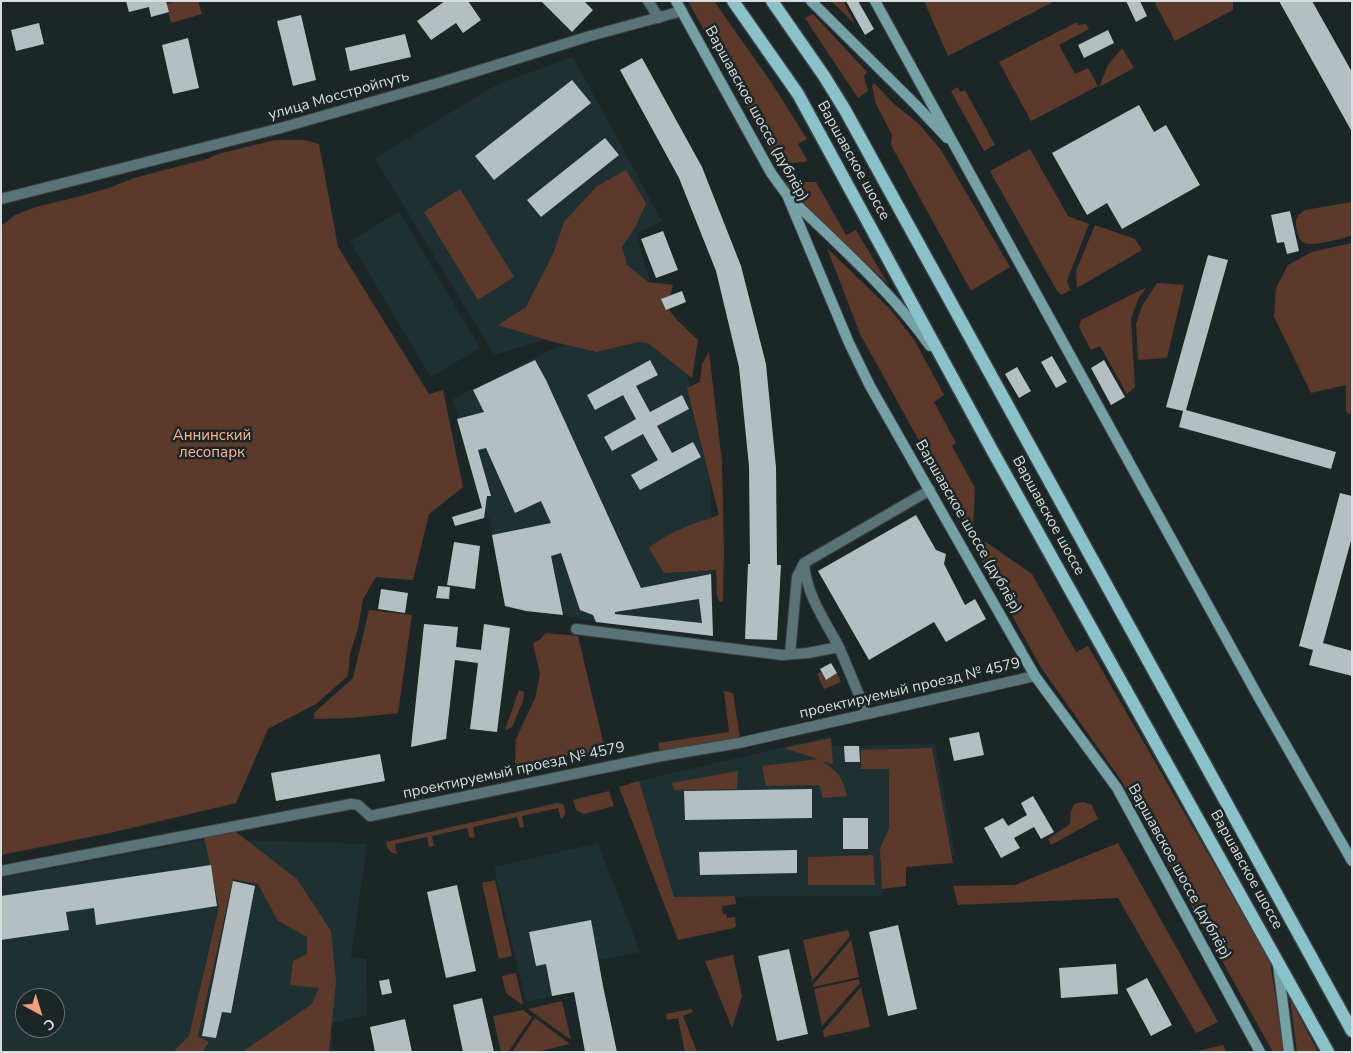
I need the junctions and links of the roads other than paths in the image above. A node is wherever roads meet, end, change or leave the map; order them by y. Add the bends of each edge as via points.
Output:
1 (648, 1) edge
2 (676, 1) edge
3 (733, 1) edge
4 (772, 1) edge
5 (811, 1) edge
6 (875, 1) edge
7 (682, 12) junction
8 (659, 18) junction
9 (959, 152) junction
10 (787, 195) junction
11 (1, 199) edge
12 (958, 386) junction
13 (930, 490) junction
14 (802, 570) junction
15 (576, 629) dead end
16 (839, 647) junction
17 (790, 654) junction
18 (1035, 676) junction
19 (867, 714) junction
20 (1352, 861) edge
21 (1, 871) edge
22 (1277, 959) junction
23 (1352, 1031) edge
24 (1260, 1052) edge
25 (1289, 1052) edge
26 (1328, 1052) edge

1 - 8 street
2 - 7 main road, Варшавское шоссе (дублёр)
3 - 12 main road, Варшавское шоссе via 798,94
4 - 23 main road, Варшавское шоссе via 845,110
5 - 9 main road
6 - 9 main road
7 - 8 street, улица Мосстройпуть
7 - 10 main road, Варшавское шоссе (дублёр) via 771,173
8 - 11 street, улица Мосстройпуть via 285,126
9 - 20 main road
10 - 12 main road via 888,294
10 - 13 main road, Варшавское шоссе (дублёр) via 870,386
12 - 22 main road, Варшавское шоссе
13 - 14 street
13 - 18 main road, Варшавское шоссе (дублёр)
14 - 16 street via 810,594
14 - 17 street
15 - 17 street
16 - 17 street
16 - 19 street
18 - 19 street, проектируемый проезд № 4579
18 - 24 main road, Варшавское шоссе (дублёр) via 1117,788
19 - 21 street, проектируемый проезд № 4579 via 739,743 370,816 358,805 350,804
22 - 25 main road
22 - 26 main road, Варшавское шоссе

